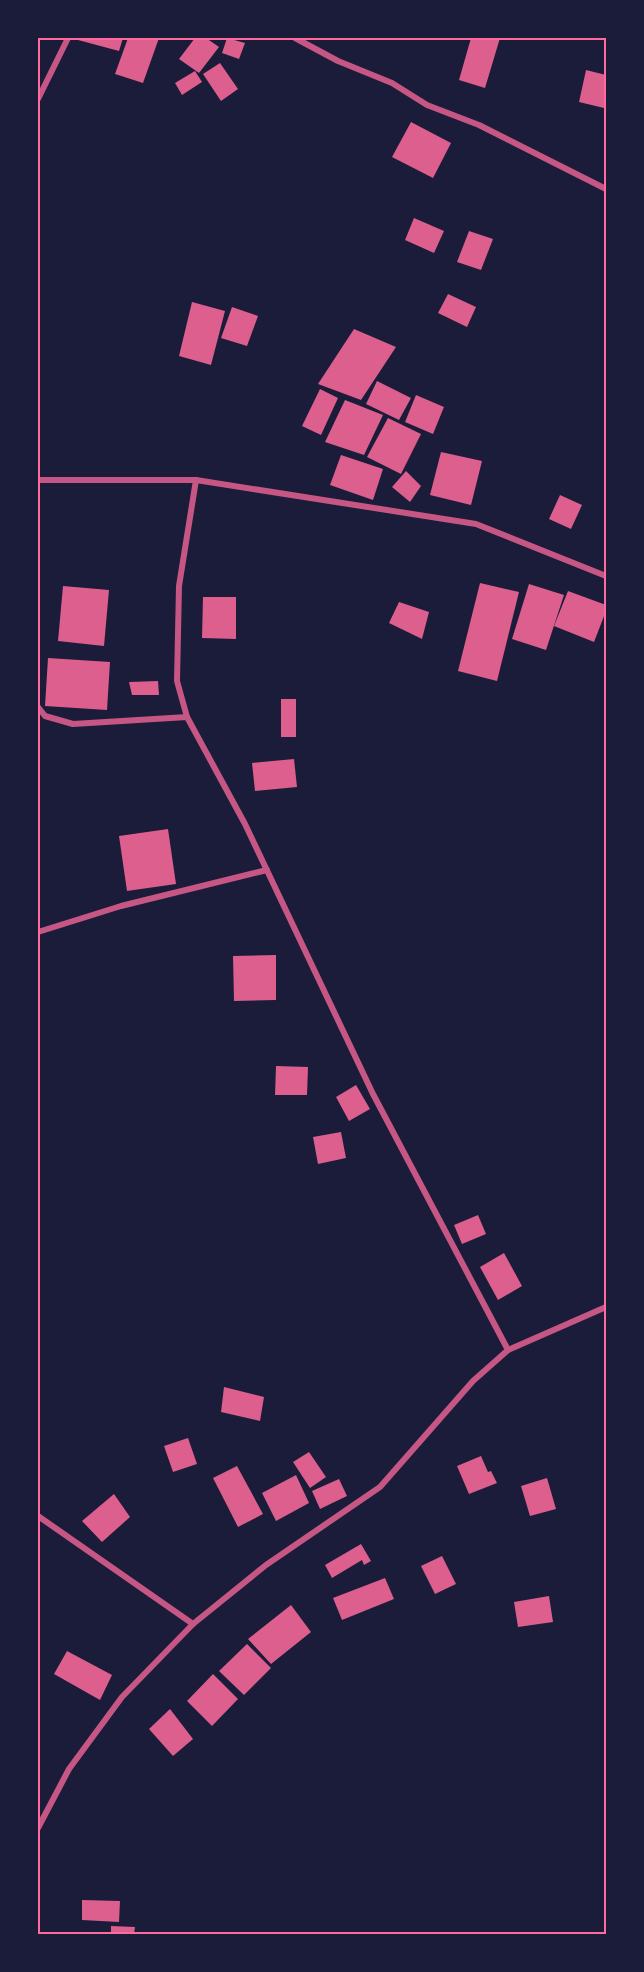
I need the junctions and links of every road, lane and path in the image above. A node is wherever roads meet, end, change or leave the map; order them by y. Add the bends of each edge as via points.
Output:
1 (68, 38) edge
2 (295, 38) edge
3 (38, 99) edge
4 (606, 189) edge
5 (38, 480) edge
6 (196, 480) junction
7 (606, 576) edge
8 (38, 706) edge
9 (187, 717) junction
10 (267, 870) junction
11 (38, 932) edge
12 (606, 1307) edge
13 (508, 1350) junction
14 (38, 1516) edge
15 (194, 1624) junction
16 (38, 1828) edge

1 - 3 street
2 - 4 street
5 - 6 street
6 - 7 street via 476,524
6 - 9 street via 179,586 177,681
8 - 9 street via 45,716 73,724
9 - 10 street
10 - 11 street via 121,906
10 - 13 street via 373,1094
12 - 13 street
13 - 15 street via 473,1381 380,1487 267,1565
14 - 15 street
15 - 16 street via 122,1697 69,1769

